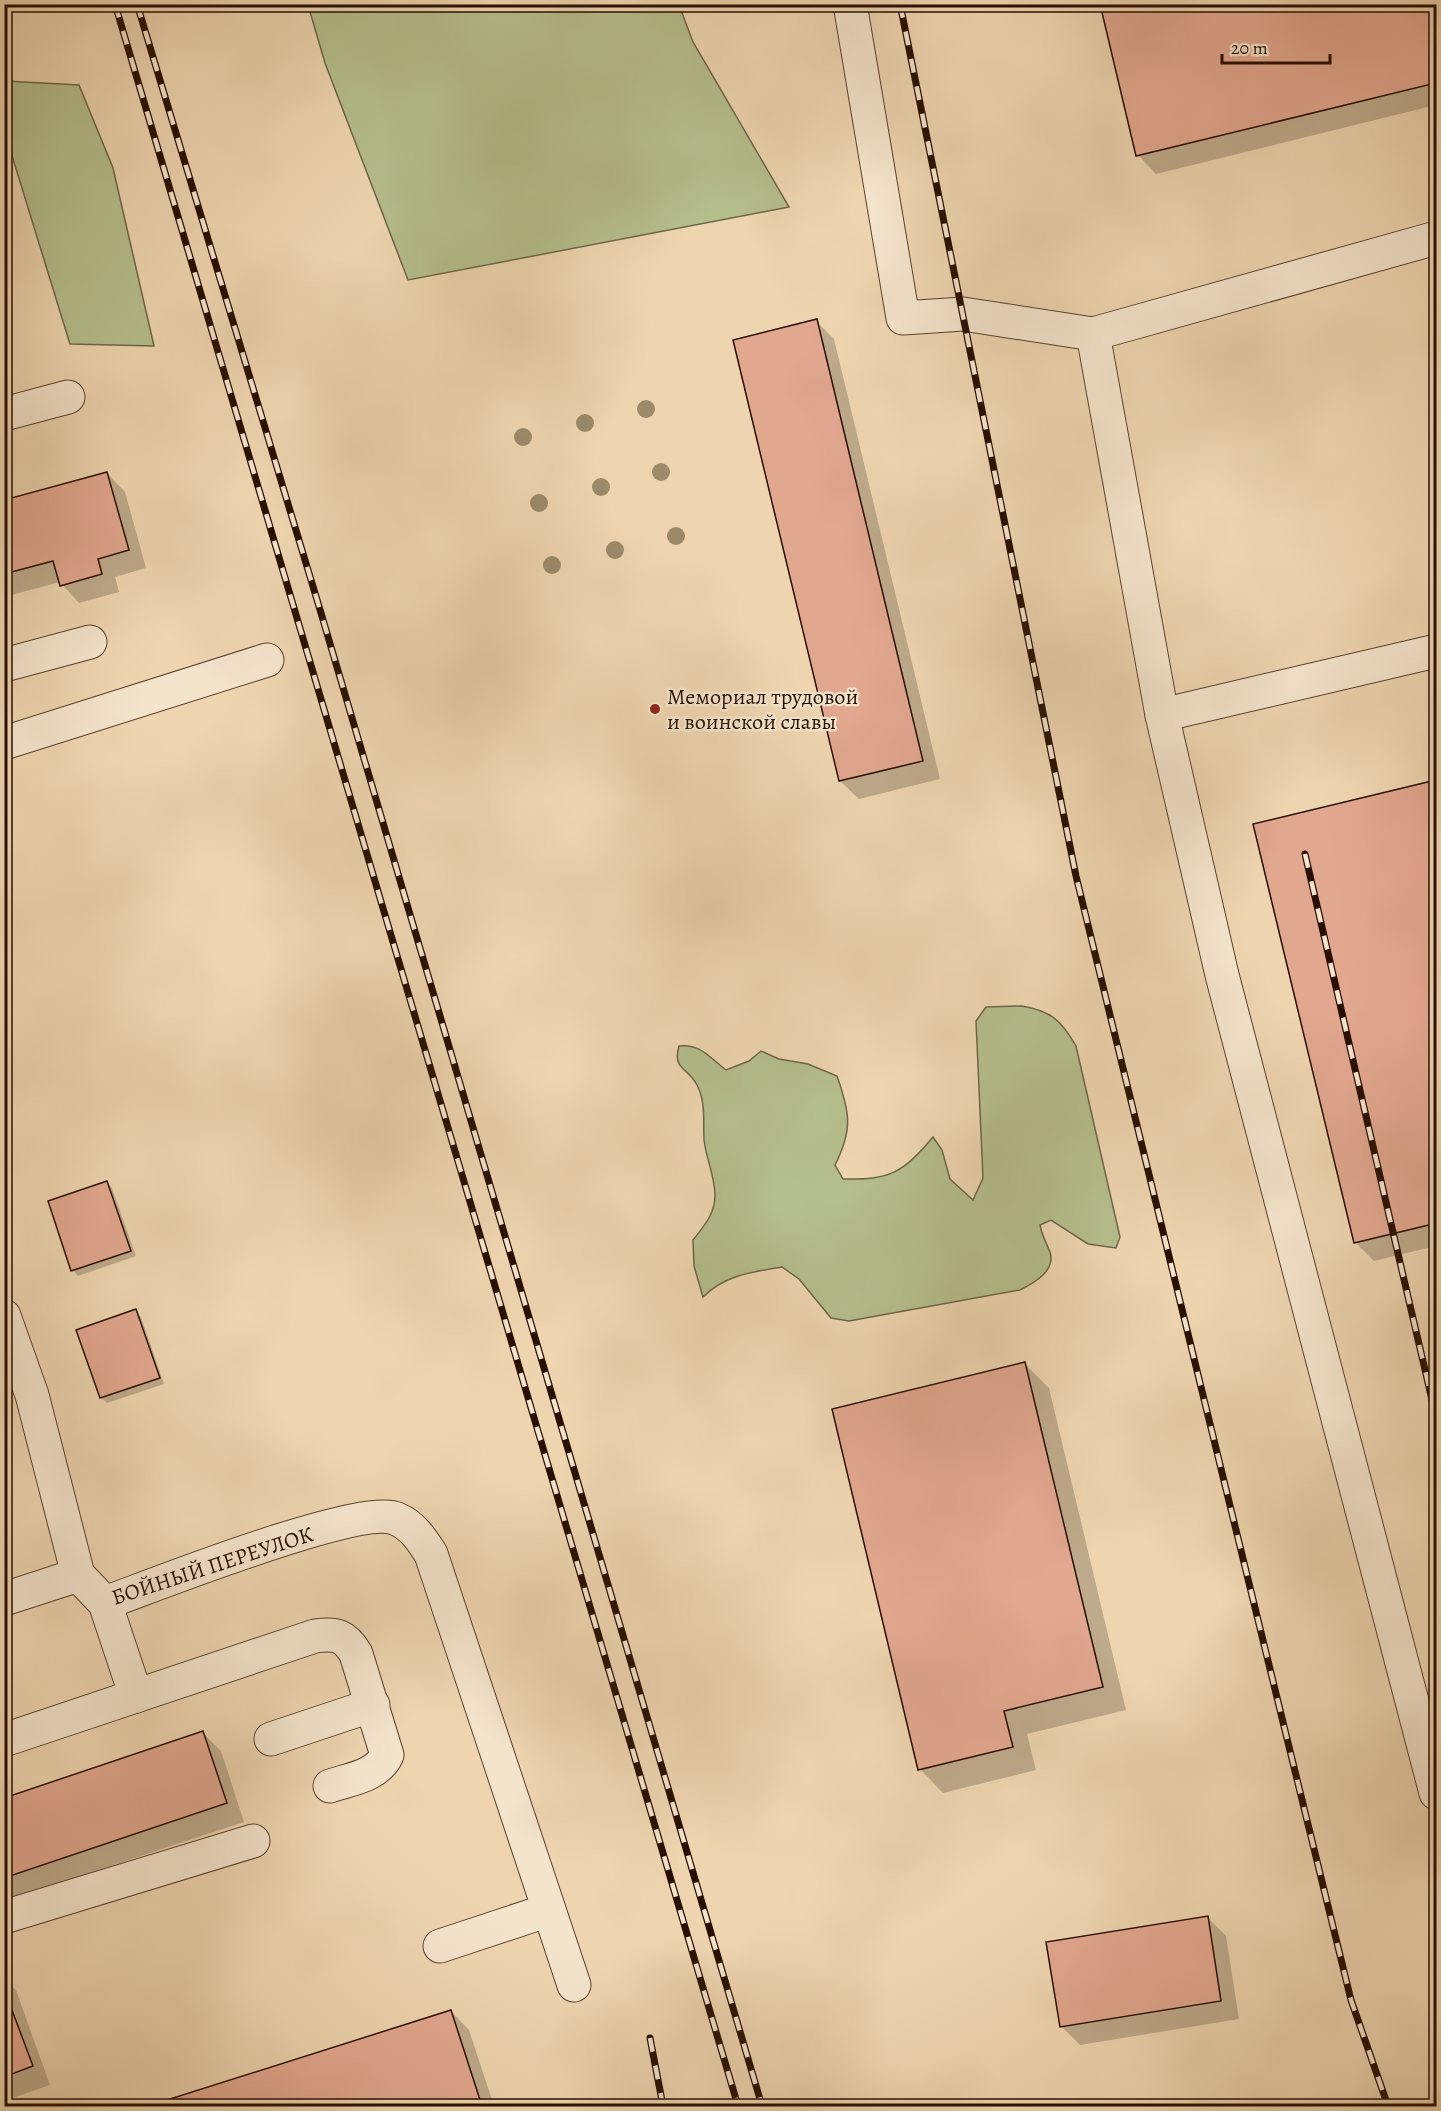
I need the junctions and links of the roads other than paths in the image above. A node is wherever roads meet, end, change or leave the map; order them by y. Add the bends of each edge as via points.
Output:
1 (850, 4) edge
2 (1437, 238) edge
3 (1094, 334) junction
4 (68, 397) dead end
5 (4, 414) edge
6 (90, 642) dead end
7 (1437, 651) edge
8 (267, 660) dead end
9 (4, 665) edge
10 (1162, 715) junction
11 (4, 743) edge
12 (4, 1316) edge
13 (78, 1575) junction
14 (4, 1599) edge
15 (105, 1603) junction
16 (136, 1696) junction
17 (373, 1705) junction
18 (271, 1739) dead end
19 (4, 1740) edge
20 (330, 1786) dead end
21 (1437, 1793) edge
22 (253, 1841) dead end
23 (549, 1910) junction
24 (4, 1917) edge
25 (441, 1946) dead end
26 (574, 1985) dead end

1 - 3 street via 903,318 963,314
2 - 3 street
3 - 10 street
4 - 5 street
6 - 9 street
7 - 10 street
8 - 11 street
10 - 21 street via 1222,975
12 - 13 street via 32,1395
13 - 14 street, БОЙНЫЙ ПЕРЕУЛОК
13 - 15 street, БОЙНЫЙ ПЕРЕУЛОК
15 - 16 street
15 - 23 street, БОЙНЫЙ ПЕРЕУЛОК via 278,1540 362,1519 395,1518 418,1534 431,1554
16 - 17 street via 334,1633 348,1640 356,1654
16 - 19 street
17 - 18 street
17 - 20 street via 387,1755 382,1766
22 - 24 street
23 - 25 street
23 - 26 street, БОЙНЫЙ ПЕРЕУЛОК

